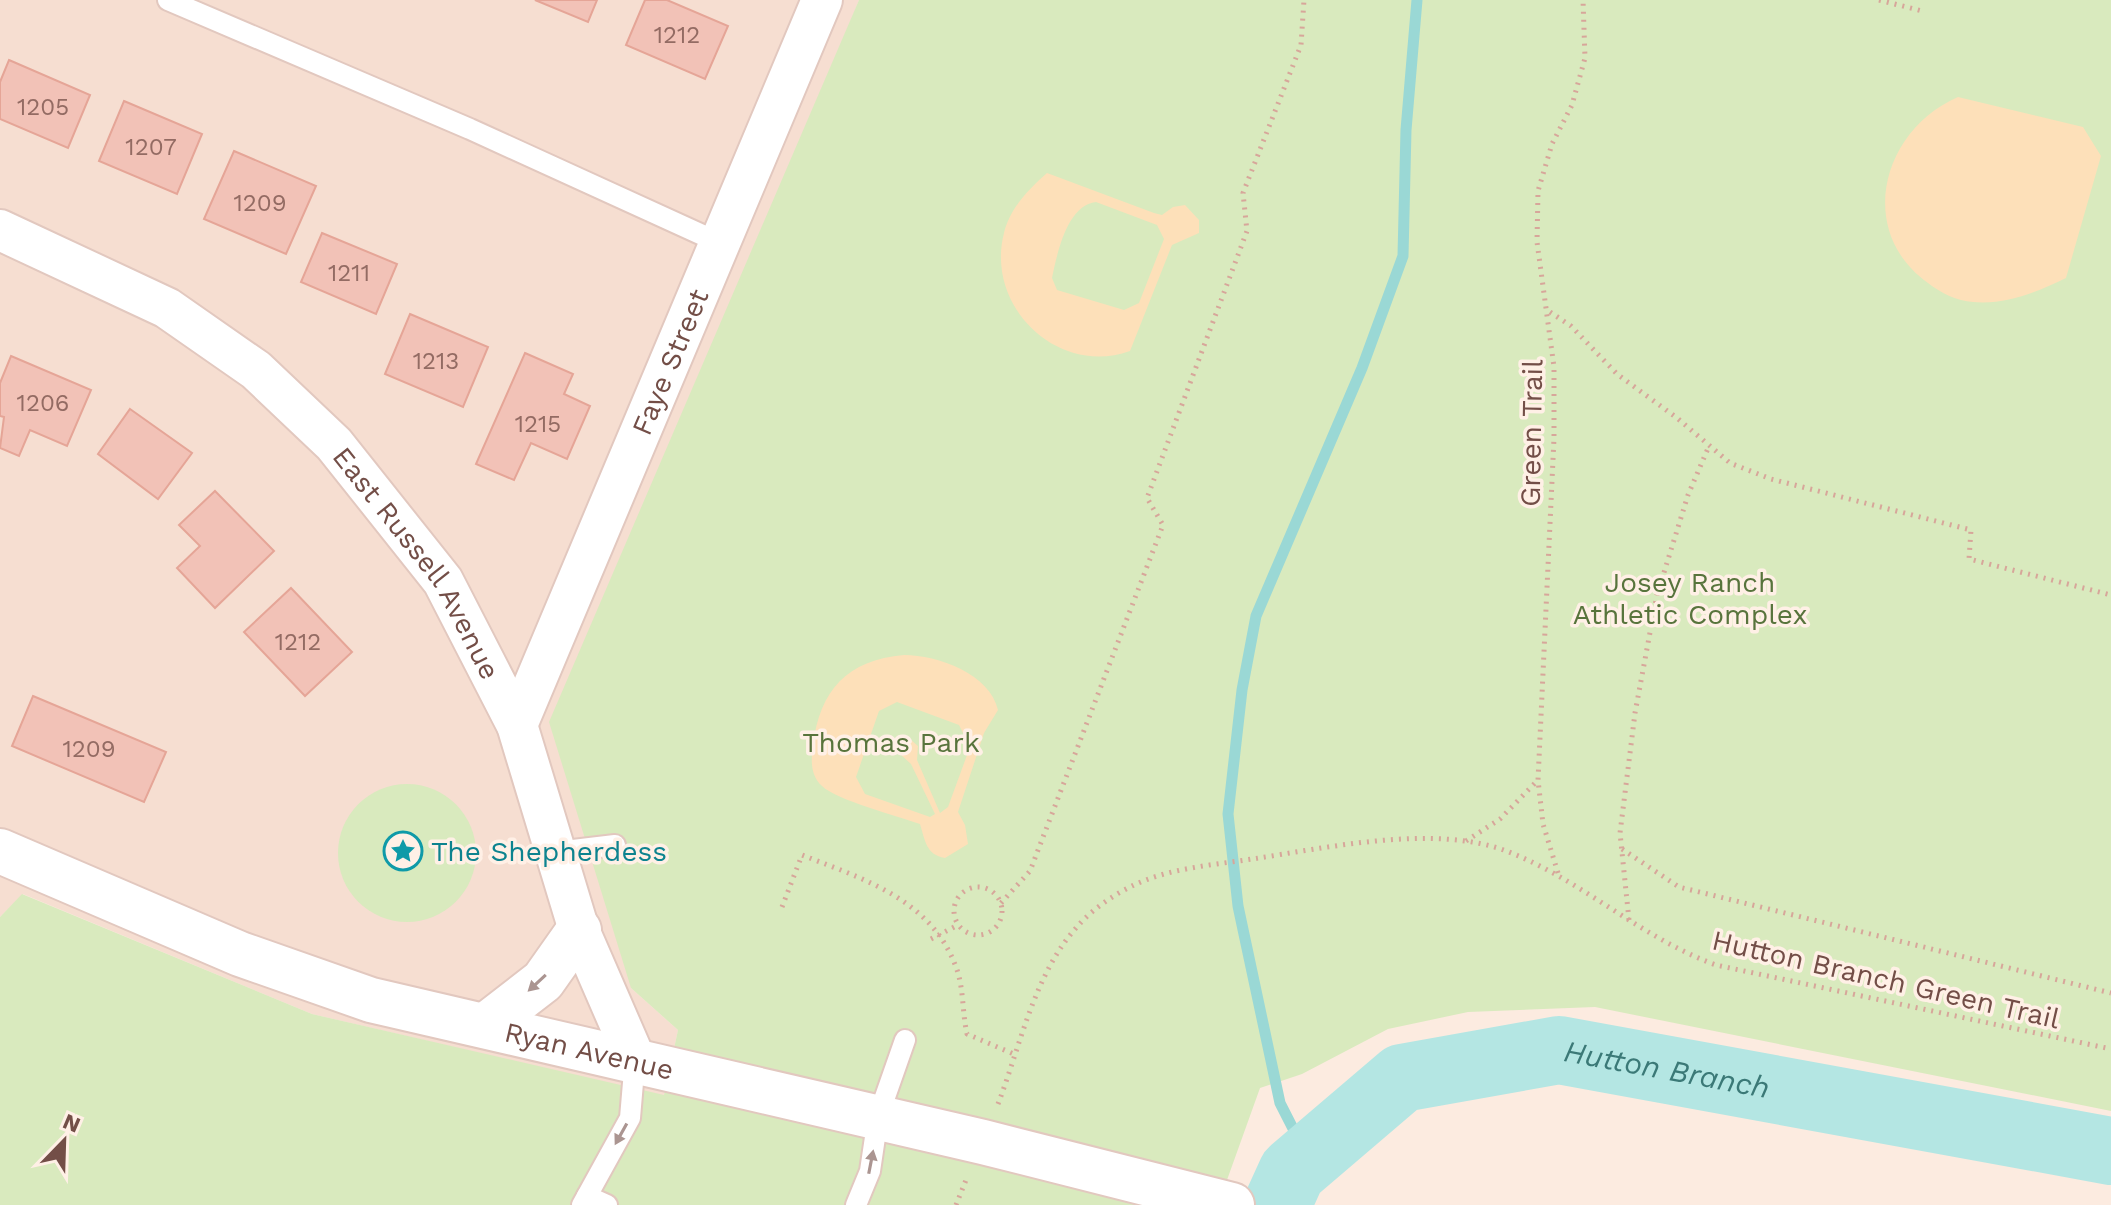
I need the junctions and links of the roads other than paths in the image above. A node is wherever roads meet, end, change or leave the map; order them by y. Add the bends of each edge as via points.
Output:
1 (168, 0) edge
2 (822, 0) edge
3 (0, 230) edge
4 (720, 243) junction
5 (517, 725) junction
6 (615, 845) dead end
7 (0, 851) edge
8 (556, 852) junction
9 (579, 930) junction
10 (485, 1026) junction
11 (905, 1040) dead end
12 (635, 1059) junction
13 (878, 1117) junction
14 (585, 1201) edge
15 (1214, 1201) edge
16 (607, 1205) edge
17 (856, 1205) edge

1 - 4 lane
2 - 4 street, Faye Street
3 - 5 street, East Russell Avenue via 167,308 256,370 334,444 443,581
4 - 5 street, Faye Street
5 - 8 street, East Russell Avenue
6 - 8 lane
7 - 10 street, Ryan Avenue via 304,980
8 - 9 street, East Russell Avenue
9 -> 10 street via 543,981
9 - 12 street, East Russell Avenue
10 - 12 street, Ryan Avenue
11 - 13 lane
12 - 13 street, Ryan Avenue
12 -> 14 lane via 630,1118
13 - 15 street, Ryan Avenue
17 -> 13 lane via 870,1171
14 - 16 lane

